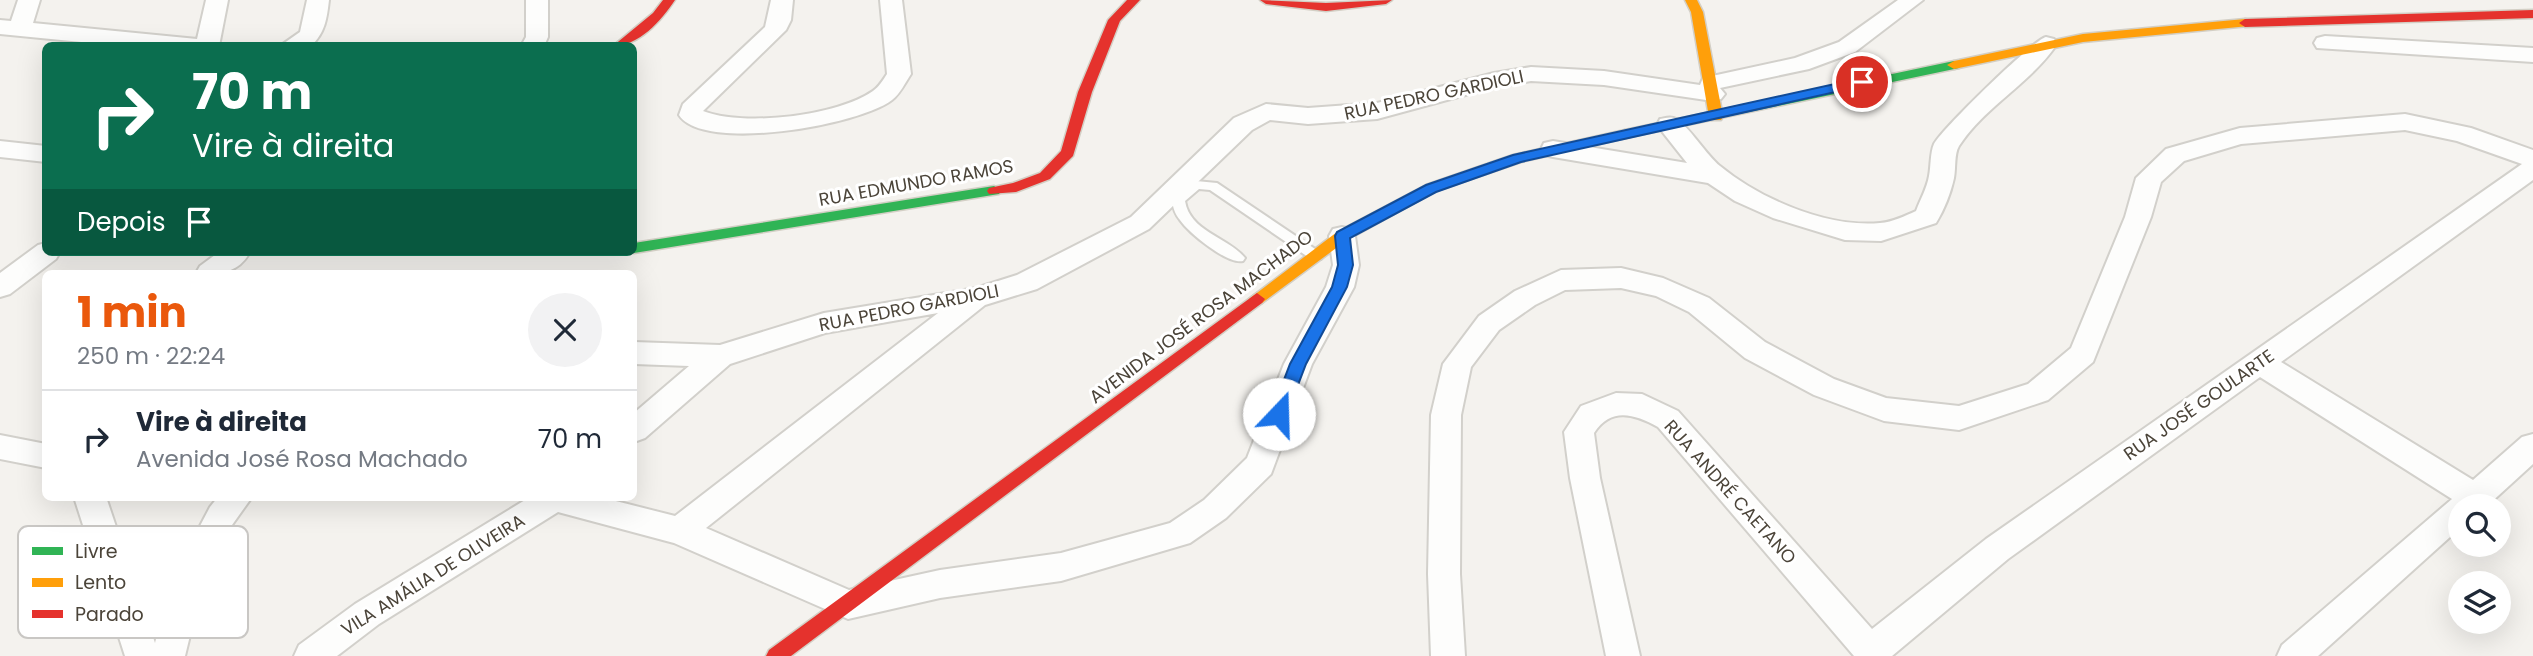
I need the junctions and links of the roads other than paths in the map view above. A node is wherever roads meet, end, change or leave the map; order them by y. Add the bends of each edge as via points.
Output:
1 (29, 0) edge
2 (217, 0) edge
3 (318, 0) edge
4 (537, 0) edge
5 (668, 0) edge
6 (782, 0) edge
7 (891, 0) edge
8 (1134, 0) edge
9 (1266, 0) edge
10 (1386, 0) edge
11 (1691, 0) edge
12 (1912, 0) edge
13 (2533, 13) edge
14 (10, 28) edge
15 (157, 42) edge
16 (208, 42) edge
17 (300, 42) edge
18 (534, 42) edge
19 (624, 42) edge
20 (2325, 43) dead end
21 (2046, 44) junction
22 (2533, 55) edge
23 (1713, 98) junction
24 (1669, 125) junction
25 (0, 149) edge
26 (1553, 149) junction
27 (42, 154) edge
28 (2533, 159) edge
29 (2533, 167) edge
30 (1718, 176) junction
31 (1342, 236) junction
32 (637, 248) edge
33 (42, 256) edge
34 (232, 256) edge
35 (1316, 256) junction
36 (1238, 258) dead end
37 (214, 270) edge
38 (0, 287) edge
39 (976, 298) junction
40 (637, 353) edge
41 (720, 356) junction
42 (2259, 363) junction
43 (637, 427) edge
44 (2533, 446) edge
45 (0, 447) edge
46 (42, 456) edge
47 (2452, 494) edge
48 (2478, 494) edge
49 (91, 501) edge
50 (233, 501) edge
51 (551, 501) edge
52 (567, 501) edge
53 (2448, 521) edge
54 (99, 526) edge
55 (216, 526) edge
56 (680, 531) junction
57 (848, 605) junction
58 (136, 638) edge
59 (173, 638) edge
60 (1872, 654) edge
61 (142, 656) edge
62 (168, 656) edge
63 (310, 656) edge
64 (776, 656) edge
65 (1448, 656) edge
66 (1623, 656) edge
67 (2294, 656) edge

1 - 14 street
2 - 16 street
3 - 17 street via 315,26
4 - 18 street
5 - 19 main road via 657,16
6 - 7 street via 775,30 691,109 691,115 709,122 762,127 835,115 884,95 899,74
8 - 32 main road, RUA EDMUNDO RAMOS via 1114,20 1085,92 1068,153 1045,176 1016,187
9 - 10 main road via 1317,9
11 - 23 main road via 1698,12
12 - 23 street via 1847,47
13 - 21 main road, AVENIDA JOSÉ ROSA MACHADO via 2273,20
14 - 15 street
20 - 22 street
21 - 23 main road, AVENIDA JOSÉ ROSA MACHADO via 1836,88
21 - 30 street via 1973,113 1945,147 1941,179 1927,216 1905,226 1879,233 1825,228 1758,200
23 - 24 main road, AVENIDA JOSÉ ROSA MACHADO
23 - 39 street, RUA PEDRO GARDIOLI via 1604,78 1531,74 1377,111 1328,116 1266,113 1243,124 1140,223 1027,282
24 - 26 main road, AVENIDA JOSÉ ROSA MACHADO
24 - 30 street
25 - 27 street
26 - 30 street
26 - 31 main road, AVENIDA JOSÉ ROSA MACHADO via 1431,188
28 - 65 street via 2405,122 2240,136 2175,155 2149,178 2138,218 2083,354 2038,392 1959,418 1884,409 1824,387 1755,350 1699,305 1663,288 1621,278 1561,280 1489,323 1457,364 1446,415
29 - 42 street, RUA JOSÉ GOULARTE
31 - 35 main road, AVENIDA JOSÉ ROSA MACHADO
31 - 57 street via 1346,265 1340,287 1298,364 1260,464 1215,509 1179,534 1060,567 940,584
33 - 38 street
34 - 37 street
35 - 36 lane via 1213,186 1196,185 1178,200 1178,209 1184,219
35 - 57 main road, AVENIDA JOSÉ ROSA MACHADO
39 - 41 street, RUA PEDRO GARDIOLI via 824,323
39 - 56 street
40 - 41 street, RUA PEDRO GARDIOLI
41 - 43 street
42 - 47 street
42 - 60 street, RUA JOSÉ GOULARTE via 1997,549
44 - 48 street
45 - 46 street
49 - 54 street
50 - 55 street
51 - 63 street, VILA AMÁLIA DE OLIVEIRA via 367,614
52 - 56 street
53 - 67 street
56 - 57 street
57 - 64 main road, AVENIDA JOSÉ ROSA MACHADO
58 - 61 street
59 - 62 street
60 - 66 street, RUA ANDRÉ CAETANO via 1668,419 1642,405 1616,404 1591,414 1579,432

